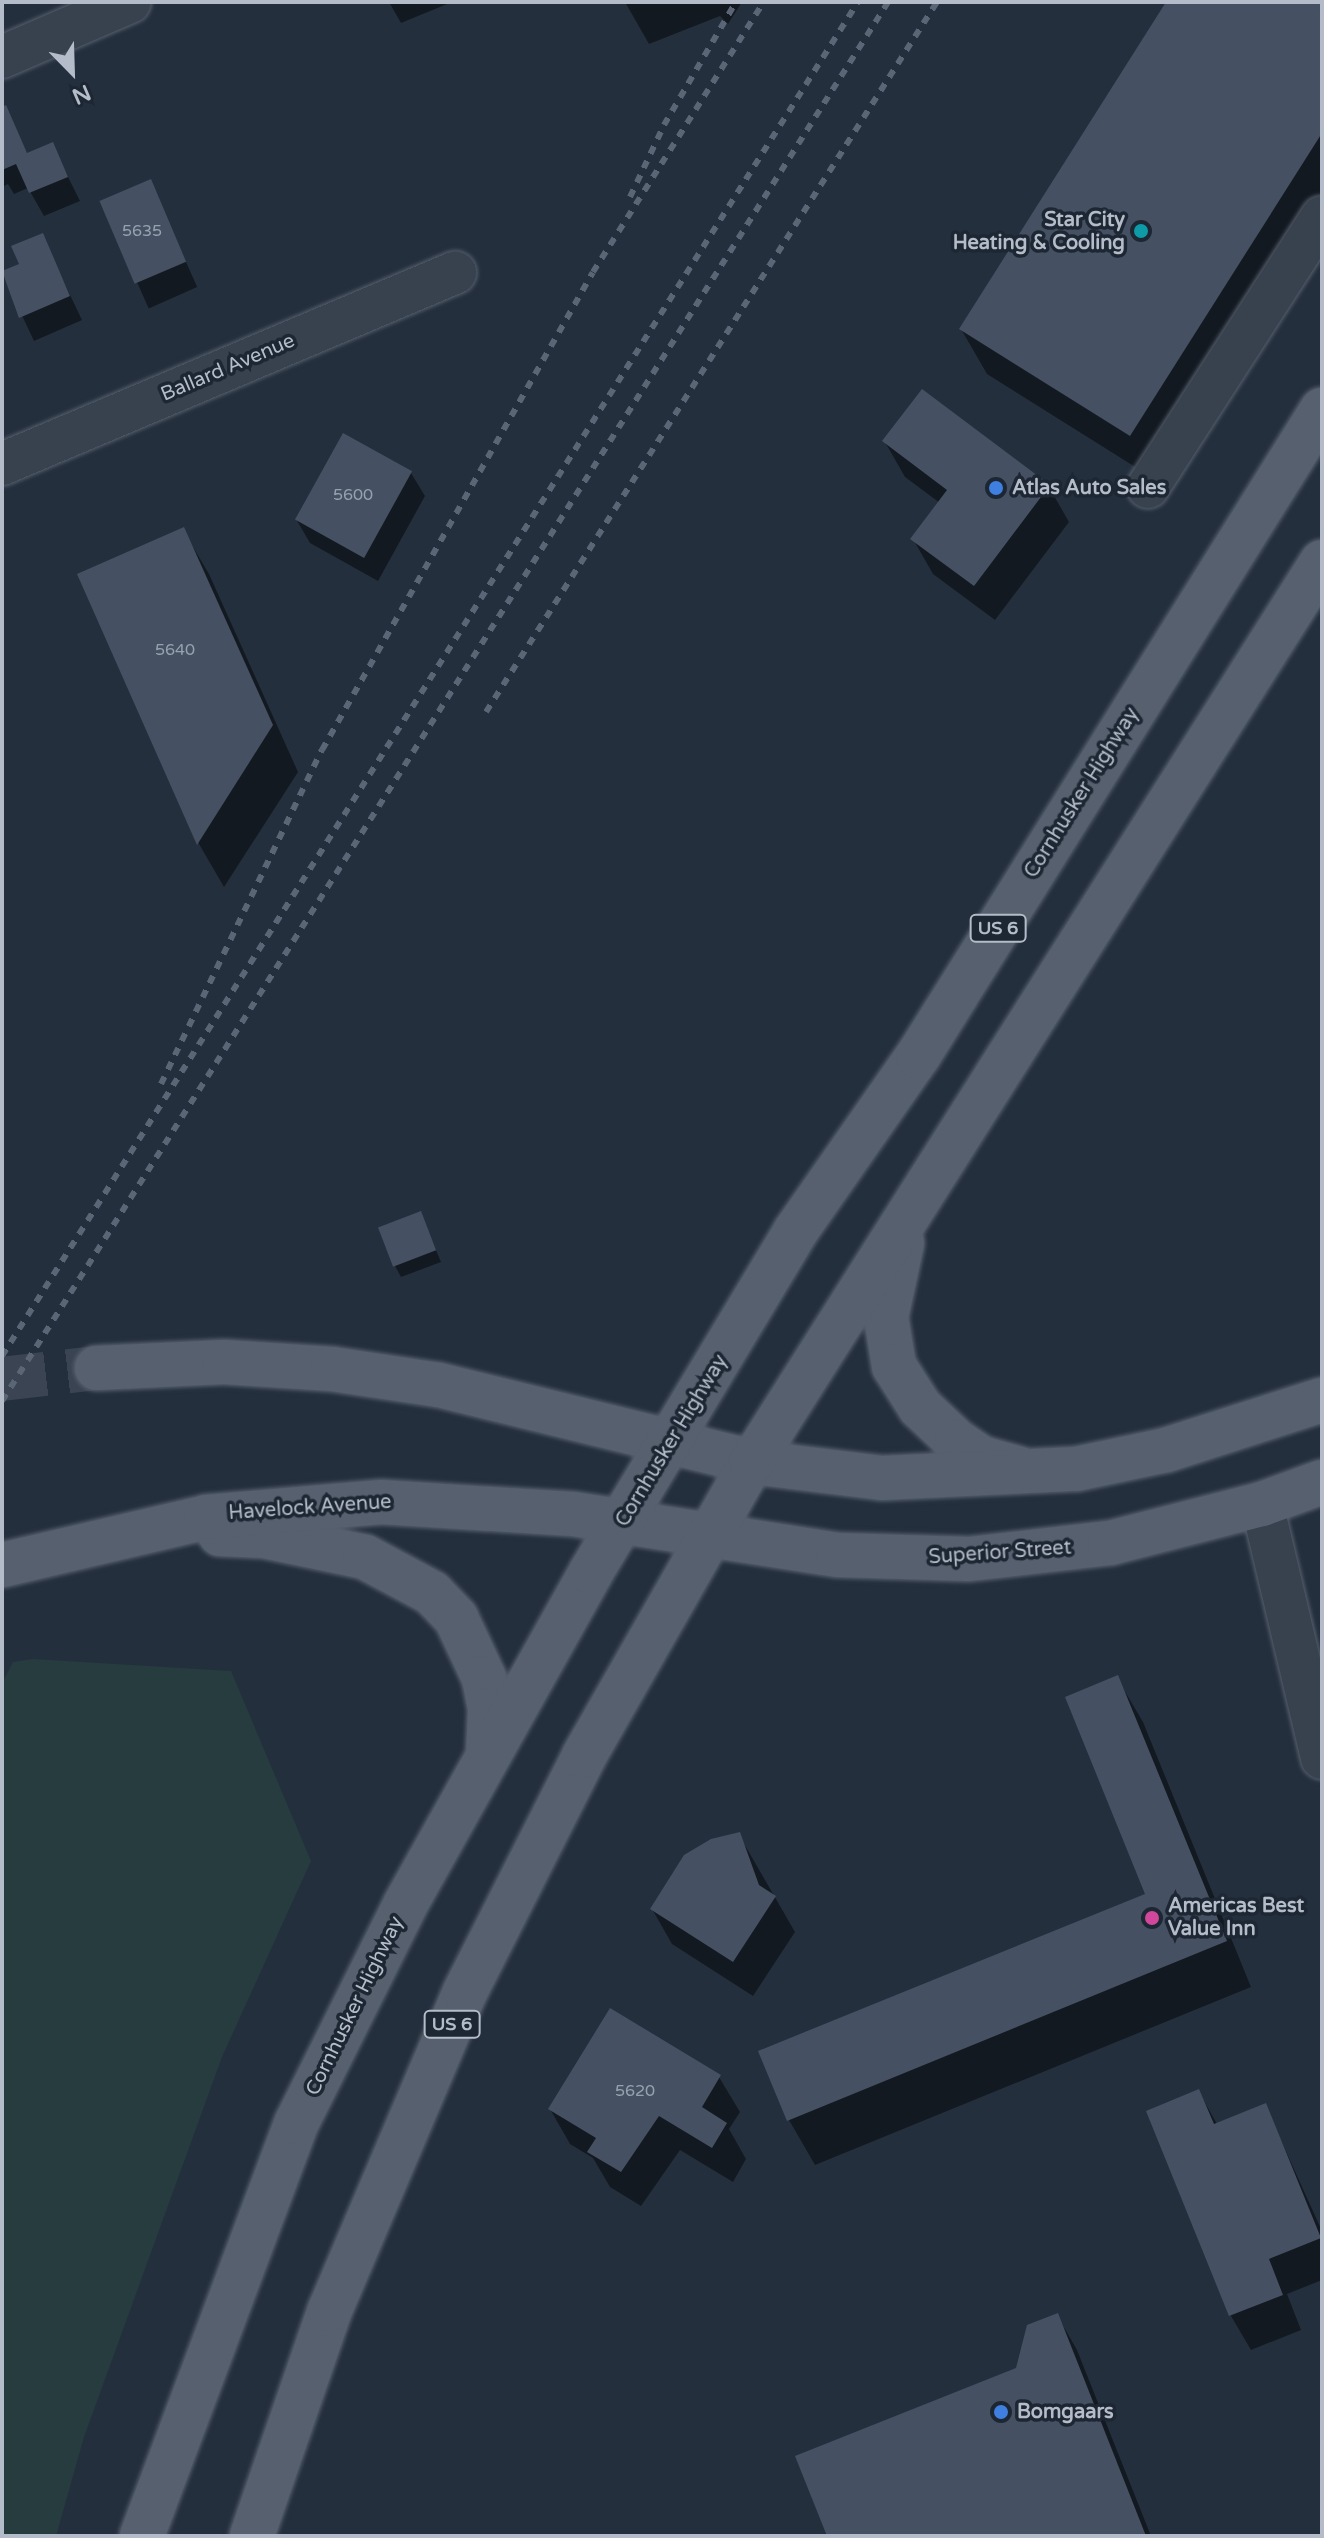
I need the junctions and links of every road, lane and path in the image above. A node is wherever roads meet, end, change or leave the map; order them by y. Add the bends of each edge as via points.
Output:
1 (130, 2) edge
2 (2, 57) edge
3 (1322, 217) edge
4 (455, 273) dead end
5 (1322, 410) edge
6 (2, 463) edge
7 (1148, 487) dead end
8 (1322, 562) edge
9 (909, 1213) junction
10 (97, 1368) tunnel mouth
11 (1322, 1400) edge
12 (671, 1444) junction
13 (752, 1462) junction
14 (1037, 1474) junction
15 (1322, 1482) edge
16 (1262, 1504) junction
17 (622, 1523) junction
18 (161, 1527) junction
19 (707, 1537) junction
20 (2, 1565) edge
21 (1322, 1758) edge
22 (488, 1762) junction
23 (142, 2536) edge
24 (252, 2536) edge

1 - 2 street
3 - 7 street
4 - 6 street, Ballard Avenue
5 - 12 main road, Cornhusker Highway / US 6 via 918,1056 795,1232
8 - 9 main road, US 6
9 - 13 main road, US 6
9 - 14 main road via 886,1317 894,1366 920,1407 956,1441 981,1458
10 - 12 main road via 224,1362 332,1369 439,1385
11 - 14 main road via 1166,1450
12 - 13 main road
12 - 17 main road, Cornhusker Highway / US 6
13 - 14 main road via 882,1478
13 - 19 main road, US 6
15 - 16 main road, Superior Street
16 - 19 main road, Superior Street via 1110,1543 969,1559 838,1555
16 - 21 street
17 - 18 main road, Havelock Avenue via 447,1502 381,1502 289,1506
17 - 19 main road, Superior Street
17 - 22 main road, Cornhusker Highway / US 6
18 - 20 main road, Havelock Avenue
18 - 22 main road via 264,1536 334,1549 404,1574 432,1593 456,1618 484,1678 490,1710
19 - 24 main road, US 6 via 584,1756 465,1992 330,2310
22 - 23 main road, Cornhusker Highway / US 6 via 375,1961 297,2122

